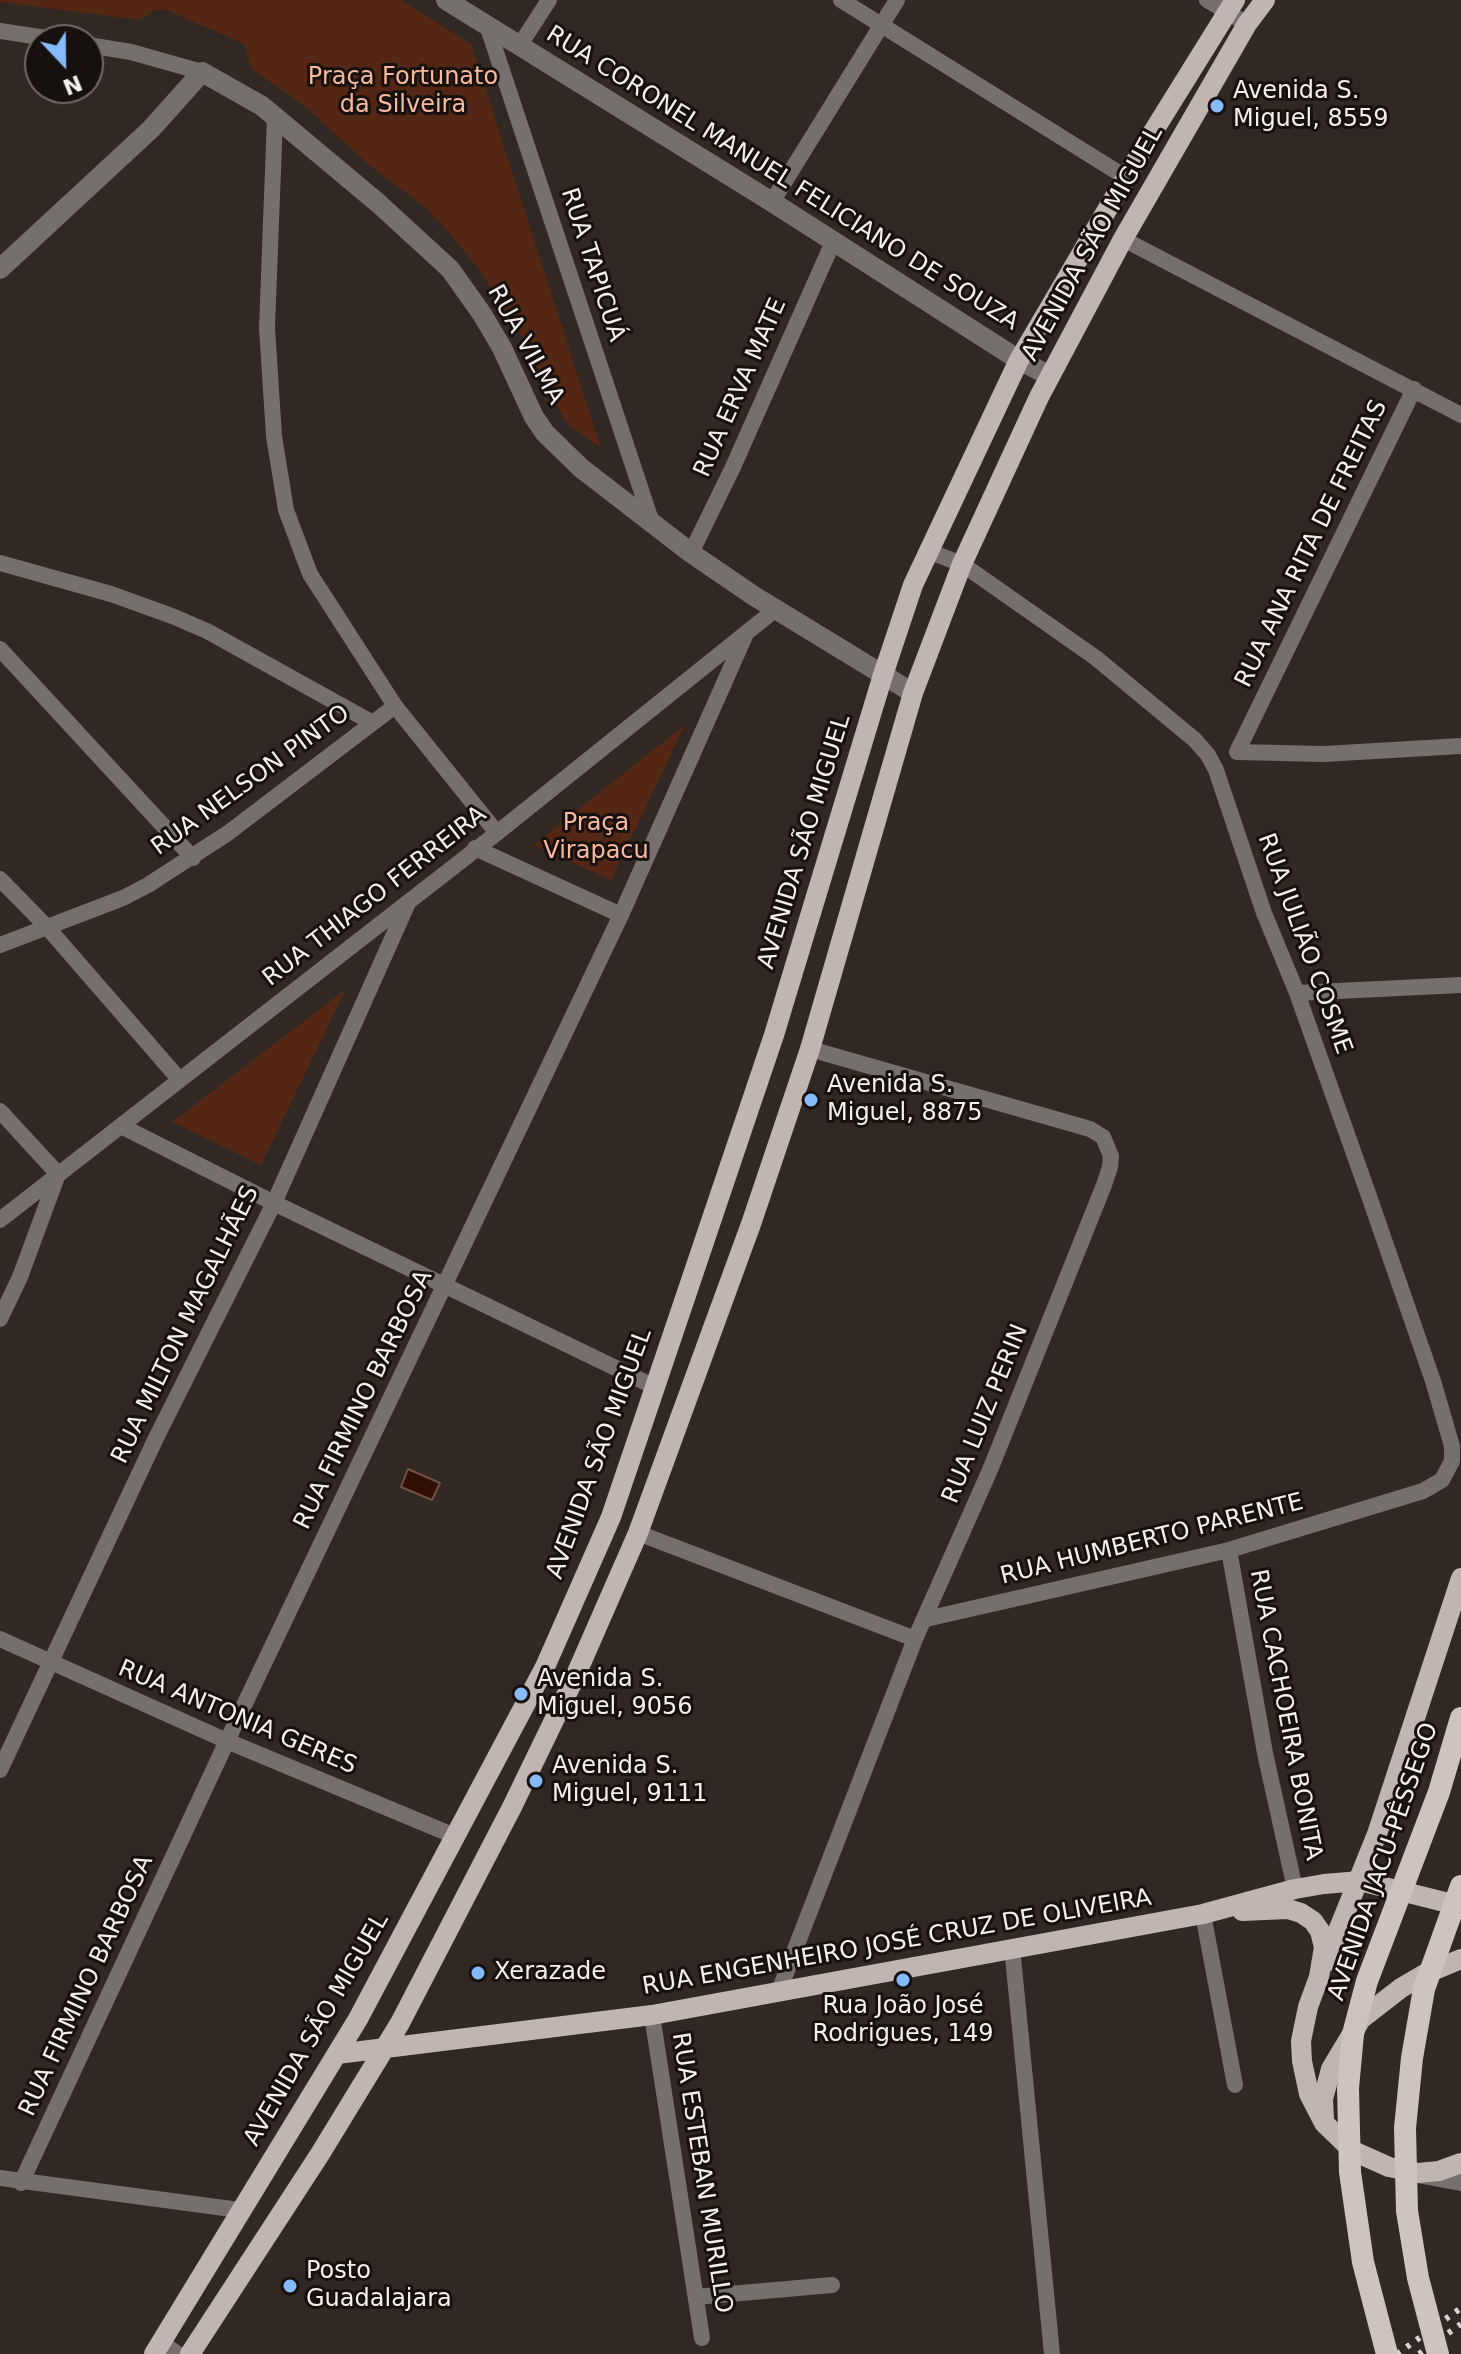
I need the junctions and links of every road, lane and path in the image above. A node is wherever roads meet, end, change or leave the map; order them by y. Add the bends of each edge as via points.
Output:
1 (446, 0) edge
2 (549, 0) edge
3 (841, 0) edge
4 (897, 0) edge
5 (1207, 0) edge
6 (1265, 0) edge
7 (1231, 6) edge
8 (1247, 24) junction
9 (487, 25) junction
10 (882, 25) junction
11 (0, 31) edge
12 (24, 35) edge
13 (520, 45) junction
14 (104, 48) edge
15 (202, 72) junction
16 (275, 117) junction
17 (1127, 178) junction
18 (772, 202) junction
19 (1123, 239) junction
20 (833, 242) junction
21 (0, 269) edge
22 (1019, 360) junction
23 (1050, 376) junction
24 (1414, 389) junction
25 (1461, 415) edge
26 (651, 520) junction
27 (928, 551) junction
28 (691, 553) junction
29 (0, 563) edge
30 (962, 564) junction
31 (776, 609) junction
32 (745, 636) junction
33 (0, 649) edge
34 (883, 675) junction
35 (913, 693) junction
36 (395, 706) junction
37 (371, 722) junction
38 (1461, 746) edge
39 (1237, 752) junction
40 (1208, 755) junction
41 (497, 833) junction
42 (475, 848) junction
43 (193, 858) junction
44 (0, 879) edge
45 (411, 899) junction
46 (621, 915) junction
47 (47, 927) junction
48 (0, 945) edge
49 (1461, 985) edge
50 (1297, 993) junction
51 (810, 1049) junction
52 (179, 1079) junction
53 (0, 1111) edge
54 (121, 1126) junction
55 (58, 1174) junction
56 (274, 1203) junction
57 (0, 1220) edge
58 (446, 1284) junction
59 (0, 1319) edge
60 (655, 1387) junction
61 (1452, 1446) joint
62 (638, 1533) junction
63 (1229, 1550) junction
64 (1461, 1578) edge
65 (926, 1619) junction
66 (0, 1639) edge
67 (915, 1639) junction
68 (51, 1664) junction
69 (1461, 1718) edge
70 (227, 1741) junction
71 (0, 1770) edge
72 (457, 1837) junction
73 (1360, 1881) junction
74 (1461, 1886) edge
75 (1295, 1889) junction
76 (1461, 1906) edge
77 (1203, 1914) junction
78 (1012, 1947) junction
79 (1461, 1959) edge
80 (1319, 1977) junction
81 (779, 1991) junction
82 (652, 2015) junction
83 (384, 2049) junction
84 (337, 2054) junction
85 (1235, 2085) dead end
86 (1324, 2123) junction
87 (1461, 2163) edge
88 (1418, 2173) junction
89 (0, 2178) edge
90 (1461, 2181) edge
91 (21, 2183) junction
92 (239, 2210) junction
93 (832, 2285) dead end
94 (696, 2297) junction
95 (702, 2338) dead end
96 (164, 2350) edge
97 (190, 2354) edge
98 (1052, 2354) edge
99 (1387, 2354) edge
100 (1438, 2354) edge

1 - 9 street, RUA CORONEL MANUEL FELICIANO DE SOUZA
2 - 13 street
3 - 10 street
4 - 10 street
5 - 7 street
6 - 8 main road, AVENIDA SÃO MIGUEL
7 - 8 street
7 - 17 main road, AVENIDA SÃO MIGUEL
8 - 19 main road, AVENIDA SÃO MIGUEL
9 - 13 street, RUA CORONEL MANUEL FELICIANO DE SOUZA
9 - 26 street, RUA TAPICUÁ
10 - 17 street
10 - 18 street
11 - 12 street
13 - 18 street, RUA CORONEL MANUEL FELICIANO DE SOUZA
14 - 15 street, RUA VILMA
15 - 16 street, RUA VILMA
15 - 21 street via 151,129
16 - 26 street, RUA VILMA via 450,269 502,348 545,433 581,468
16 - 36 street via 267,328 274,436 286,510 310,574
17 - 22 main road, AVENIDA SÃO MIGUEL
18 - 20 street, RUA CORONEL MANUEL FELICIANO DE SOUZA
19 - 23 main road, AVENIDA SÃO MIGUEL
19 - 24 street
20 - 22 street, RUA CORONEL MANUEL FELICIANO DE SOUZA
20 - 28 street, RUA ERVA MATE
22 - 23 street, RUA CORONEL MANUEL FELICIANO DE SOUZA
22 - 27 main road, AVENIDA SÃO MIGUEL
23 - 30 main road, AVENIDA SÃO MIGUEL
24 - 25 street
24 - 39 street, RUA ANA RITA DE FREITAS
26 - 28 street, RUA VILMA
27 - 30 street
27 - 34 main road, AVENIDA SÃO MIGUEL
28 - 31 street, RUA VILMA
29 - 37 street via 111,594 207,631
30 - 35 main road, AVENIDA SÃO MIGUEL
30 - 40 street, RUA JULIÃO COSME via 1096,658
31 - 32 street, RUA THIAGO FERREIRA
31 - 34 street, RUA VILMA
32 - 41 street, RUA THIAGO FERREIRA
32 - 46 street, RUA FIRMINO BARBOSA
33 - 43 street
34 - 35 street, RUA VILMA
34 - 60 main road, AVENIDA SÃO MIGUEL via 774,1035
35 - 51 main road, AVENIDA SÃO MIGUEL
36 - 37 street, RUA NELSON PINTO
36 - 41 street
37 - 43 street, RUA NELSON PINTO
38 - 39 street
39 - 40 street
40 - 50 street, RUA JULIÃO COSME
41 - 42 street, RUA THIAGO FERREIRA
42 - 45 street, RUA THIAGO FERREIRA
42 - 46 street
43 - 47 street, RUA NELSON PINTO via 123,898
44 - 47 street
45 - 52 street, RUA THIAGO FERREIRA
45 - 56 street, RUA MILTON MAGALHÃES
46 - 58 street, RUA FIRMINO BARBOSA
47 - 48 street, RUA NELSON PINTO
47 - 52 street
49 - 50 street
50 - 61 street, RUA JULIÃO COSME
51 - 62 main road, AVENIDA SÃO MIGUEL
51 - 65 street, RUA LUIZ PERIN via 1090,1129 1103,1137 1111,1156 1104,1185
52 - 54 street, RUA THIAGO FERREIRA
53 - 55 street
54 - 55 street, RUA THIAGO FERREIRA
54 - 56 street
55 - 57 street, RUA THIAGO FERREIRA
55 - 59 street
56 - 58 street
56 - 68 street, RUA MILTON MAGALHÃES
58 - 60 street
58 - 70 street, RUA FIRMINO BARBOSA
60 - 72 main road, AVENIDA SÃO MIGUEL via 611,1517 551,1654
61 - 63 street, RUA HUMBERTO PARENTE via 1449,1471 1423,1491
62 - 67 street
62 - 83 main road, AVENIDA SÃO MIGUEL via 512,1807
63 - 65 street, RUA HUMBERTO PARENTE
63 - 75 street, RUA CACHOEIRA BONITA
64 - 73 main road
65 - 67 street, RUA LUIZ PERIN
66 - 68 street, RUA ANTONIA GERES
67 - 81 street, RUA LUIZ PERIN
68 - 70 street, RUA ANTONIA GERES
68 - 71 street, RUA MILTON MAGALHÃES
69 - 99 highway, AVENIDA JACU-PÊSSEGO, bridge via 1353,2034 1350,2172 1363,2262
70 - 72 street, RUA ANTONIA GERES
70 - 91 street, RUA FIRMINO BARBOSA
72 - 84 main road, AVENIDA SÃO MIGUEL
73 - 75 main road, RUA ENGENHEIRO JOSÉ CRUZ DE OLIVEIRA
73 - 76 main road, RUA ENGENHEIRO JOSÉ CRUZ DE OLIVEIRA
73 - 80 main road
74 - 100 highway, bridge via 1424,1989 1405,2128 1407,2211
75 - 77 main road, RUA ENGENHEIRO JOSÉ CRUZ DE OLIVEIRA
77 - 78 main road, RUA ENGENHEIRO JOSÉ CRUZ DE OLIVEIRA
77 - 80 main road via 1288,1909 1301,1913 1320,1931 1324,1947
77 - 85 street
78 - 81 main road, RUA ENGENHEIRO JOSÉ CRUZ DE OLIVEIRA
78 - 98 street
79 - 86 main road via 1401,1988 1361,2019 1331,2069 1323,2099
80 - 86 main road via 1303,2028 1302,2061 1309,2094
81 - 82 main road, RUA ENGENHEIRO JOSÉ CRUZ DE OLIVEIRA
82 - 83 main road, RUA ENGENHEIRO JOSÉ CRUZ DE OLIVEIRA
82 - 94 street, RUA ESTEBAN MURILLO
83 - 84 main road, RUA ENGENHEIRO JOSÉ CRUZ DE OLIVEIRA
83 - 97 main road, AVENIDA SÃO MIGUEL
84 - 92 main road, AVENIDA SÃO MIGUEL
86 - 88 main road via 1366,2158
87 - 88 main road
88 - 90 street
89 - 91 street
91 - 92 street
92 - 96 main road, AVENIDA SÃO MIGUEL
93 - 94 street
94 - 95 street, RUA ESTEBAN MURILLO

